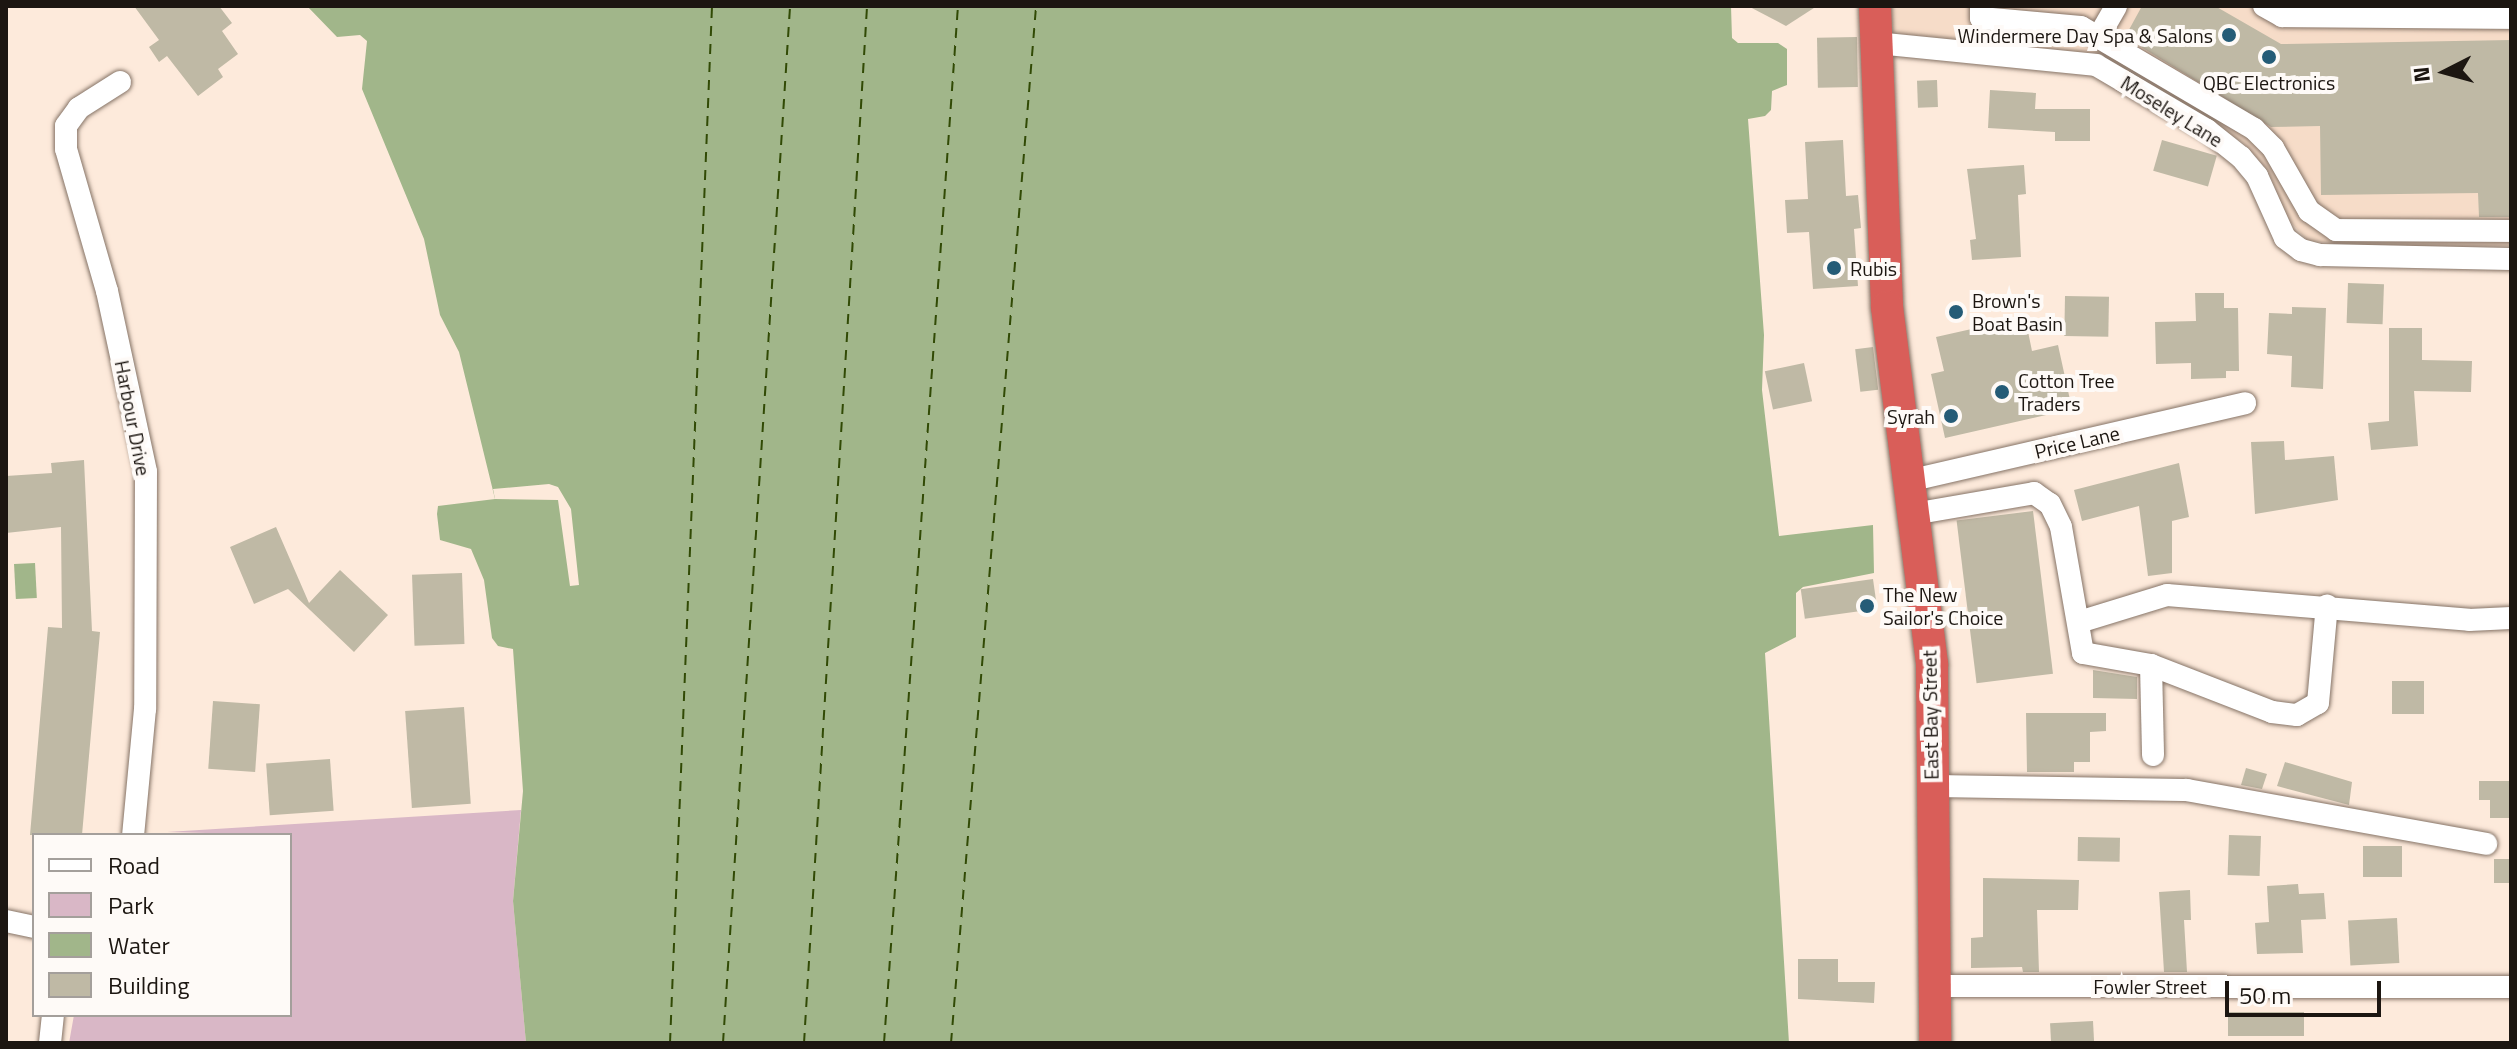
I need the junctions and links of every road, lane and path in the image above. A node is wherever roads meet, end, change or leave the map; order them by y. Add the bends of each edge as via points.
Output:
1 (1875, 6) edge
2 (1981, 6) edge
3 (2116, 6) edge
4 (2264, 6) edge
5 (2511, 18) edge
6 (2099, 36) junction
7 (1876, 43) junction
8 (120, 82) dead end
9 (2511, 231) edge
10 (2511, 259) edge
11 (2245, 403) dead end
12 (1908, 481) junction
13 (1913, 514) junction
14 (2327, 605) junction
15 (2511, 618) edge
16 (2079, 622) junction
17 (2151, 665) junction
18 (2153, 755) dead end
19 (1931, 786) junction
20 (133, 833) edge
21 (2486, 844) dead end
22 (6, 921) edge
23 (32, 927) edge
24 (1933, 986) junction
25 (2511, 987) edge
26 (53, 1017) edge
27 (50, 1043) edge
28 (1935, 1043) edge

1 - 7 highway, East Bay Street
2 - 6 street via 1981,18 2058,23
3 - 6 street
4 - 5 street via 2282,16
6 - 9 street via 2265,138 2296,193 2336,230
7 - 10 street, Moseley Lane via 2096,65 2207,130 2241,157 2257,176 2285,238 2301,250 2320,255
7 - 12 highway, East Bay Street via 1887,307
8 - 20 street, Harbour Drive via 79,108 66,126 66,149 107,291 146,472 146,693
11 - 12 street, Price Lane
12 - 13 highway, East Bay Street
13 - 16 street via 2034,493 2050,504 2061,527
13 - 19 highway, East Bay Street via 1932,664
14 - 15 street via 2469,620
14 - 16 street via 2167,595
14 - 17 street via 2318,703 2309,712 2272,712
16 - 17 street via 2083,653
17 - 18 street
19 - 21 street via 2187,790
19 - 24 highway, East Bay Street
22 - 23 street
24 - 25 street, Fowler Street
24 - 28 highway, East Bay Street
26 - 27 street

